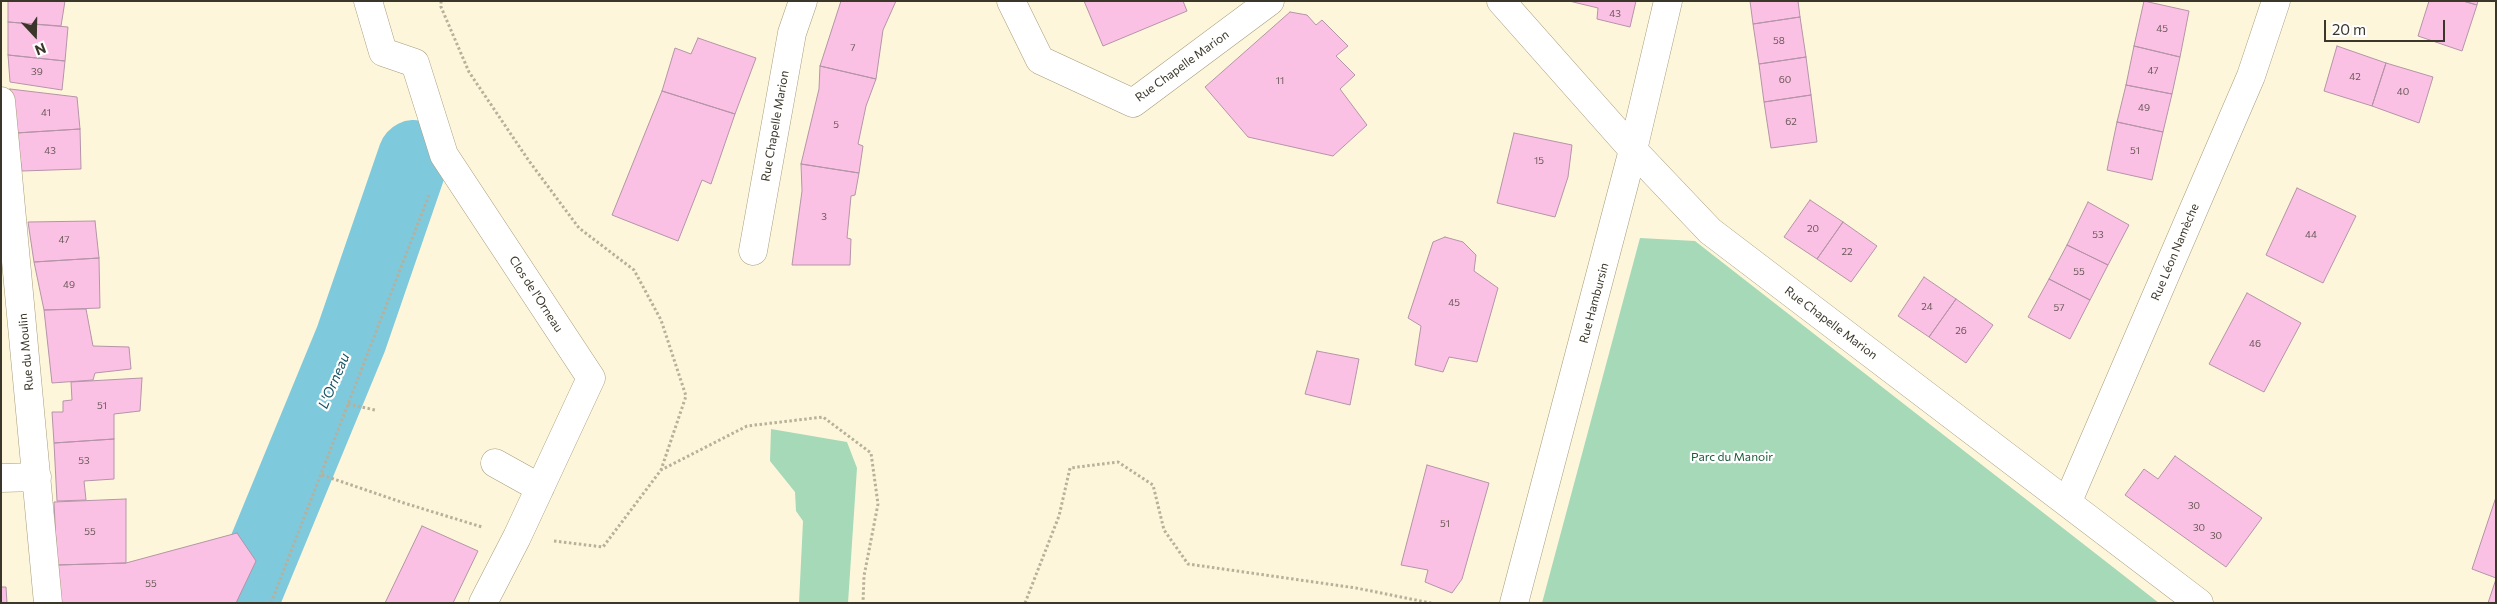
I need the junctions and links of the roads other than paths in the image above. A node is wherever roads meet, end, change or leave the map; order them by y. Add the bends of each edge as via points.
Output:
1 (368, 1) edge
2 (803, 1) edge
3 (1011, 1) edge
4 (1270, 1) edge
5 (1501, 1) edge
6 (1668, 1) edge
7 (2276, 1) edge
8 (1, 101) edge
9 (1633, 150) junction
10 (753, 251) dead end
11 (495, 463) dead end
12 (37, 476) junction
13 (1, 478) edge
14 (540, 488) junction
15 (2068, 501) junction
16 (48, 603) edge
17 (483, 603) edge
18 (1514, 603) edge
19 (2199, 603) edge

1 - 14 street, Clos de l'Orneau via 384,52 415,63 444,155 591,378
2 - 10 street, Rue Chapelle Marion via 792,33
3 - 4 street, Rue Chapelle Marion via 1040,60 1133,103
5 - 9 street, Rue Chapelle Marion
6 - 9 street, Rue Hambursin
7 - 15 street, Rue Léon Namèche via 2251,76
8 - 12 street, Rue du Moulin
9 - 15 street, Rue Chapelle Marion via 1710,231
9 - 18 street, Rue Hambursin
11 - 14 street
12 - 13 street
12 - 16 street, Rue du Moulin
14 - 17 street, Clos de l'Orneau
15 - 19 street, Rue Chapelle Marion

